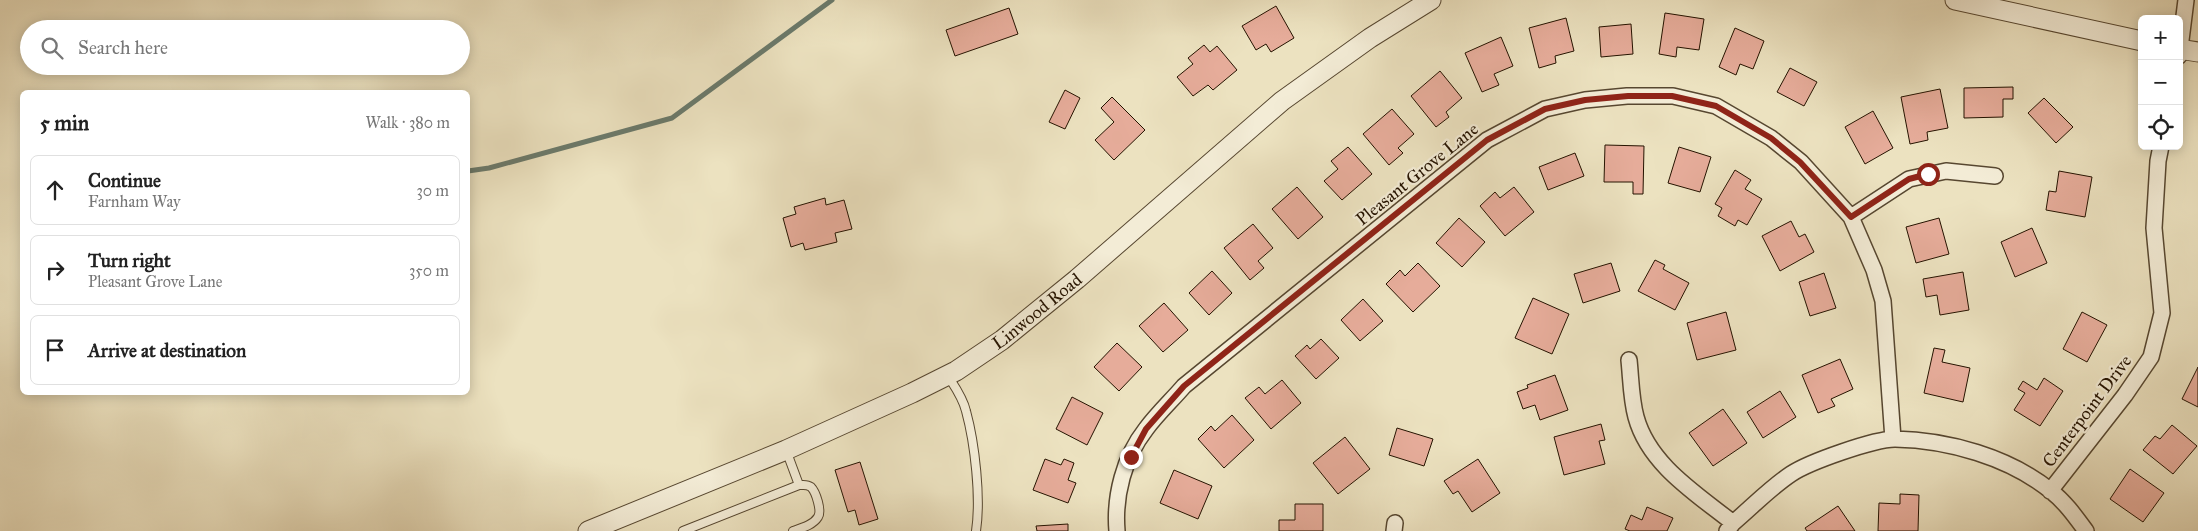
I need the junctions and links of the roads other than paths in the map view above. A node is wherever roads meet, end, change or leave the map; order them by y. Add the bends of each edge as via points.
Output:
1 (1431, 0) edge
2 (1955, 0) edge
3 (2186, 0) edge
4 (2138, 40) edge
5 (2184, 51) edge
6 (2160, 150) edge
7 (1995, 176) dead end
8 (1851, 217) junction
9 (1629, 360) dead end
10 (947, 375) junction
11 (1893, 439) junction
12 (786, 450) junction
13 (799, 485) junction
14 (2050, 491) junction
15 (612, 526) edge
16 (1730, 527) edge
17 (588, 531) edge
18 (683, 531) edge
19 (793, 531) edge
20 (976, 531) edge
21 (1117, 531) edge
22 (2086, 531) edge

1 - 10 street, Linwood Road via 1370,38 1282,101 1077,279 1002,340
2 - 4 street
3 - 5 street
6 - 14 street, Centerpoint Drive via 2154,228 2162,313 2154,349 2125,395
7 - 8 street via 1946,171 1909,179
8 - 11 street, Pleasant Grove Lane via 1874,270 1883,301
8 - 21 street, Pleasant Grove Lane via 1800,162 1771,138 1716,106 1672,96 1628,96 1585,100 1545,109 1487,140 1184,386 1138,442 1120,484
9 - 16 street via 1636,417 1644,438 1656,457
10 - 12 street, Linwood Road
10 - 20 lane via 966,410 977,486 979,513
11 - 14 street via 1940,444 1981,454 2018,470
11 - 16 street via 1849,450 1791,474
12 - 13 lane
12 - 15 street, Linwood Road
13 - 18 lane
13 - 19 lane via 813,488 820,511 810,525
14 - 22 street via 2069,508
15 - 17 street, Linwood Road

